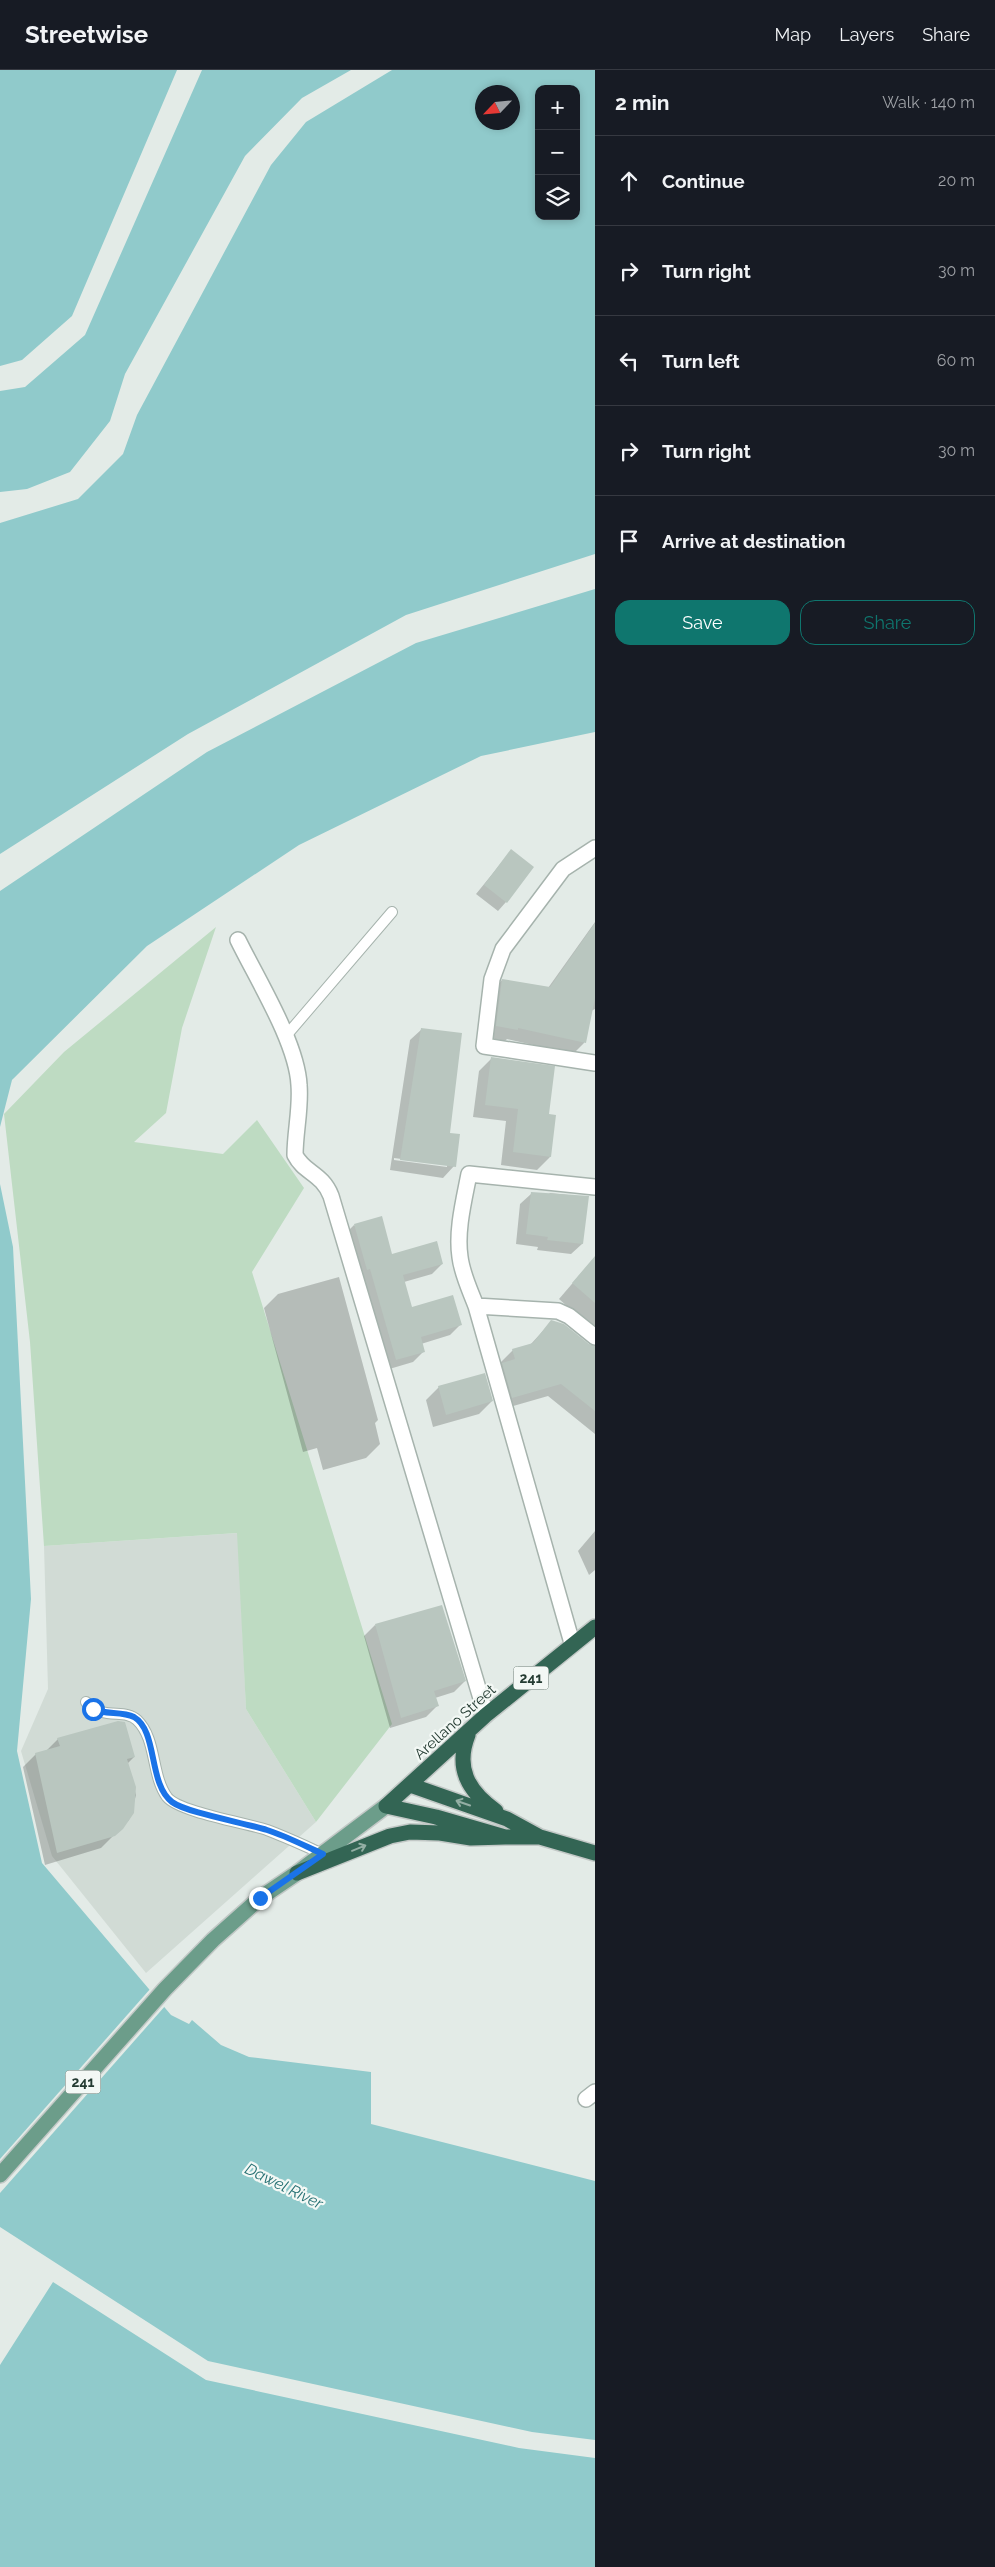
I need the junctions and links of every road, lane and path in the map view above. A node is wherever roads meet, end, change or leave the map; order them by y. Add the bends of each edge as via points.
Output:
1 (595, 848) edge
2 (392, 912) dead end
3 (238, 940) dead end
4 (285, 1036) junction
5 (595, 1063) edge
6 (595, 1187) edge
7 (476, 1306) junction
8 (595, 1337) edge
9 (595, 1627) edge
10 (572, 1643) junction
11 (86, 1702) dead end
12 (486, 1715) junction
13 (469, 1732) junction
14 (410, 1785) junction
15 (386, 1806) junction
16 (508, 1819) junction
17 (540, 1837) junction
18 (505, 1838) junction
19 (595, 1853) edge
20 (323, 1854) junction
21 (297, 1873) junction
22 (0, 2175) edge

1 - 5 street via 563,868 503,949 492,979 484,1046
2 - 4 lane
3 - 4 street
4 - 12 street via 300,1087 294,1155 326,1183 331,1196
6 - 7 street via 469,1174 459,1238 460,1257
7 - 8 street via 558,1312 569,1316
7 - 10 street
9 - 10 highway, Arellano Street / 241
10 - 12 highway, Arellano Street / 241
11 - 20 lane via 102,1713 132,1716 138,1721 146,1733 161,1788 174,1804 268,1830
12 - 13 highway, Arellano Street / 241
13 - 14 highway, Arellano Street / 241
13 - 16 highway via 461,1752 463,1769 471,1787
14 - 15 highway, Arellano Street / 241
16 -> 14 highway
15 - 18 highway
15 - 20 main road, 241
16 - 17 highway
17 - 18 highway
17 - 19 highway
21 -> 18 highway via 369,1844 410,1832
20 - 21 main road, 241
21 - 22 main road, 241 via 260,1898 213,1940 165,1989

